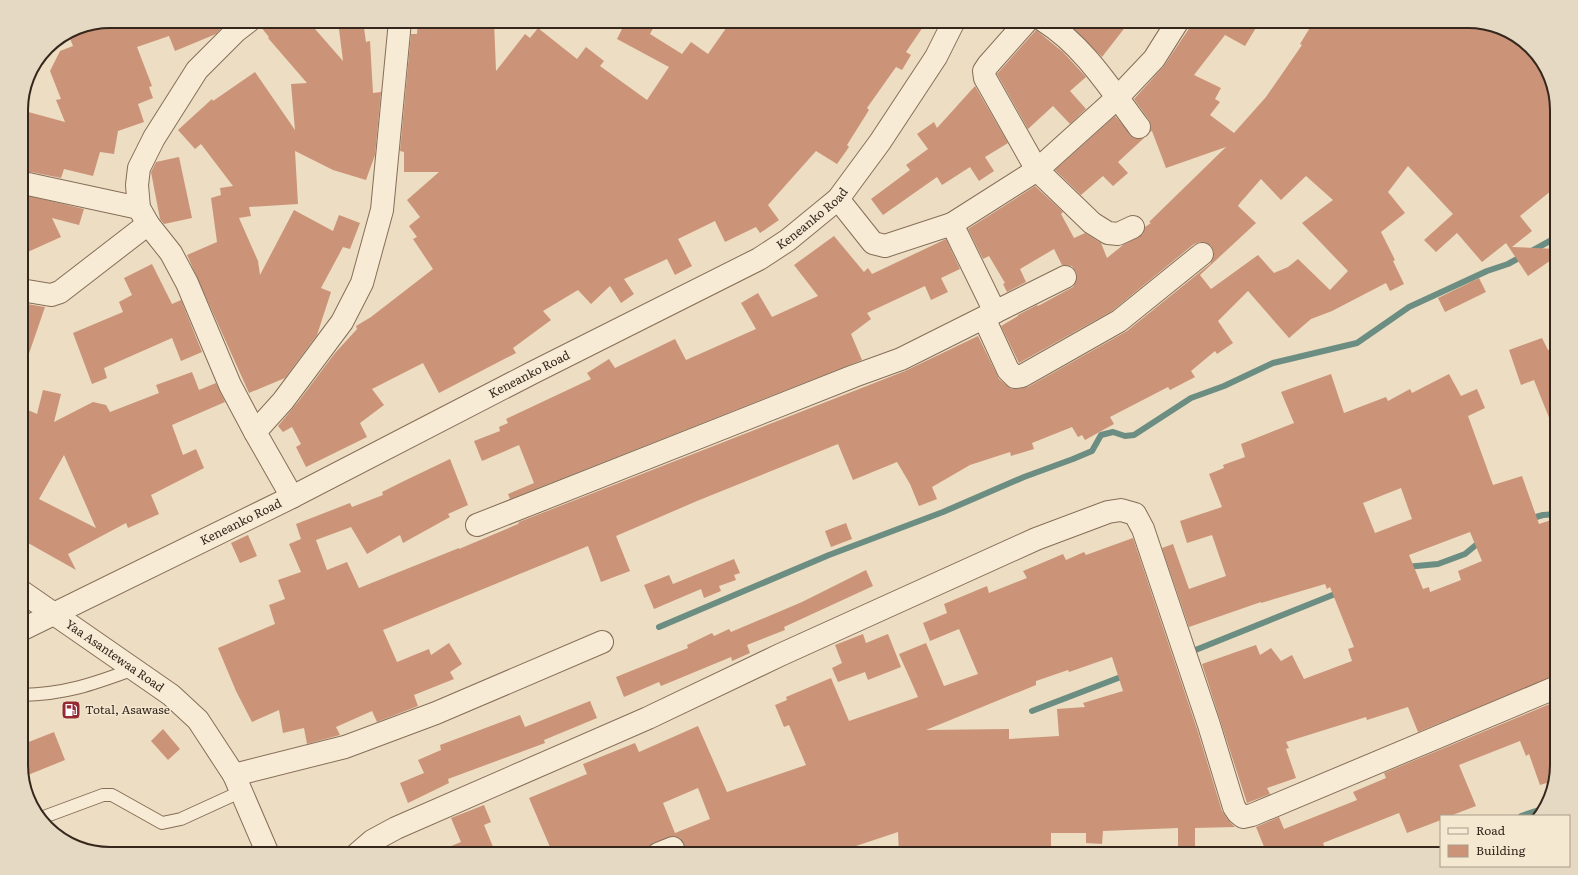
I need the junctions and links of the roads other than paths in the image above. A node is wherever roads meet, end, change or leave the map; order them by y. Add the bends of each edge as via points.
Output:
1 (240, 28) edge
2 (399, 28) edge
3 (950, 28) edge
4 (1022, 28) edge
5 (1055, 28) edge
6 (1174, 28) edge
7 (1117, 98) junction
8 (1139, 127) dead end
9 (1037, 170) junction
10 (28, 184) dead end
11 (838, 199) junction
12 (143, 216) junction
13 (952, 224) junction
14 (1133, 227) dead end
15 (1202, 254) dead end
16 (1065, 277) dead end
17 (28, 291) edge
18 (990, 315) junction
19 (255, 432) junction
20 (292, 497) junction
21 (478, 525) dead end
22 (28, 596) edge
23 (55, 613) junction
24 (28, 626) edge
25 (602, 642) dead end
26 (134, 669) junction
27 (1550, 690) edge
28 (28, 695) edge
29 (237, 784) junction
30 (46, 816) edge
31 (265, 847) edge
32 (365, 847) edge

1 - 12 street via 196,70 154,138 139,168 137,185
2 - 19 street via 382,210 362,283 342,322 283,401
3 - 11 street, Keneanko Road via 936,57 906,103
4 - 9 street via 984,71 985,78
5 - 7 street via 1090,64
6 - 7 street via 1154,59
7 - 8 street
7 - 9 street
9 - 13 street
9 - 14 street via 1092,223 1108,233 1118,234
10 - 12 street
11 - 13 street via 873,243 885,246
11 - 20 street, Keneanko Road via 788,240 759,259 525,376
12 - 17 street via 60,292 51,295
12 - 19 street via 171,253 187,283 230,385
13 - 18 street
15 - 18 street via 1119,322 1022,376 1015,377 1008,370
16 - 18 street
18 - 21 street via 900,359
19 - 20 street
20 - 23 street, Keneanko Road
22 - 23 street, Yaa Asantewaa Road
23 - 24 street, Keneanko Road
23 - 26 street, Yaa Asantewaa Road
25 - 29 street via 436,713
26 - 28 lane via 71,690
26 - 29 street, Yaa Asantewaa Road via 171,695 198,720
27 - 32 street via 1333,782 1243,817 1234,807 1143,529 1135,514 1122,510 1108,512 1036,539 648,718 396,828
29 - 30 lane via 181,819 162,823 112,795 103,795
29 - 31 street, Yaa Asantewaa Road

